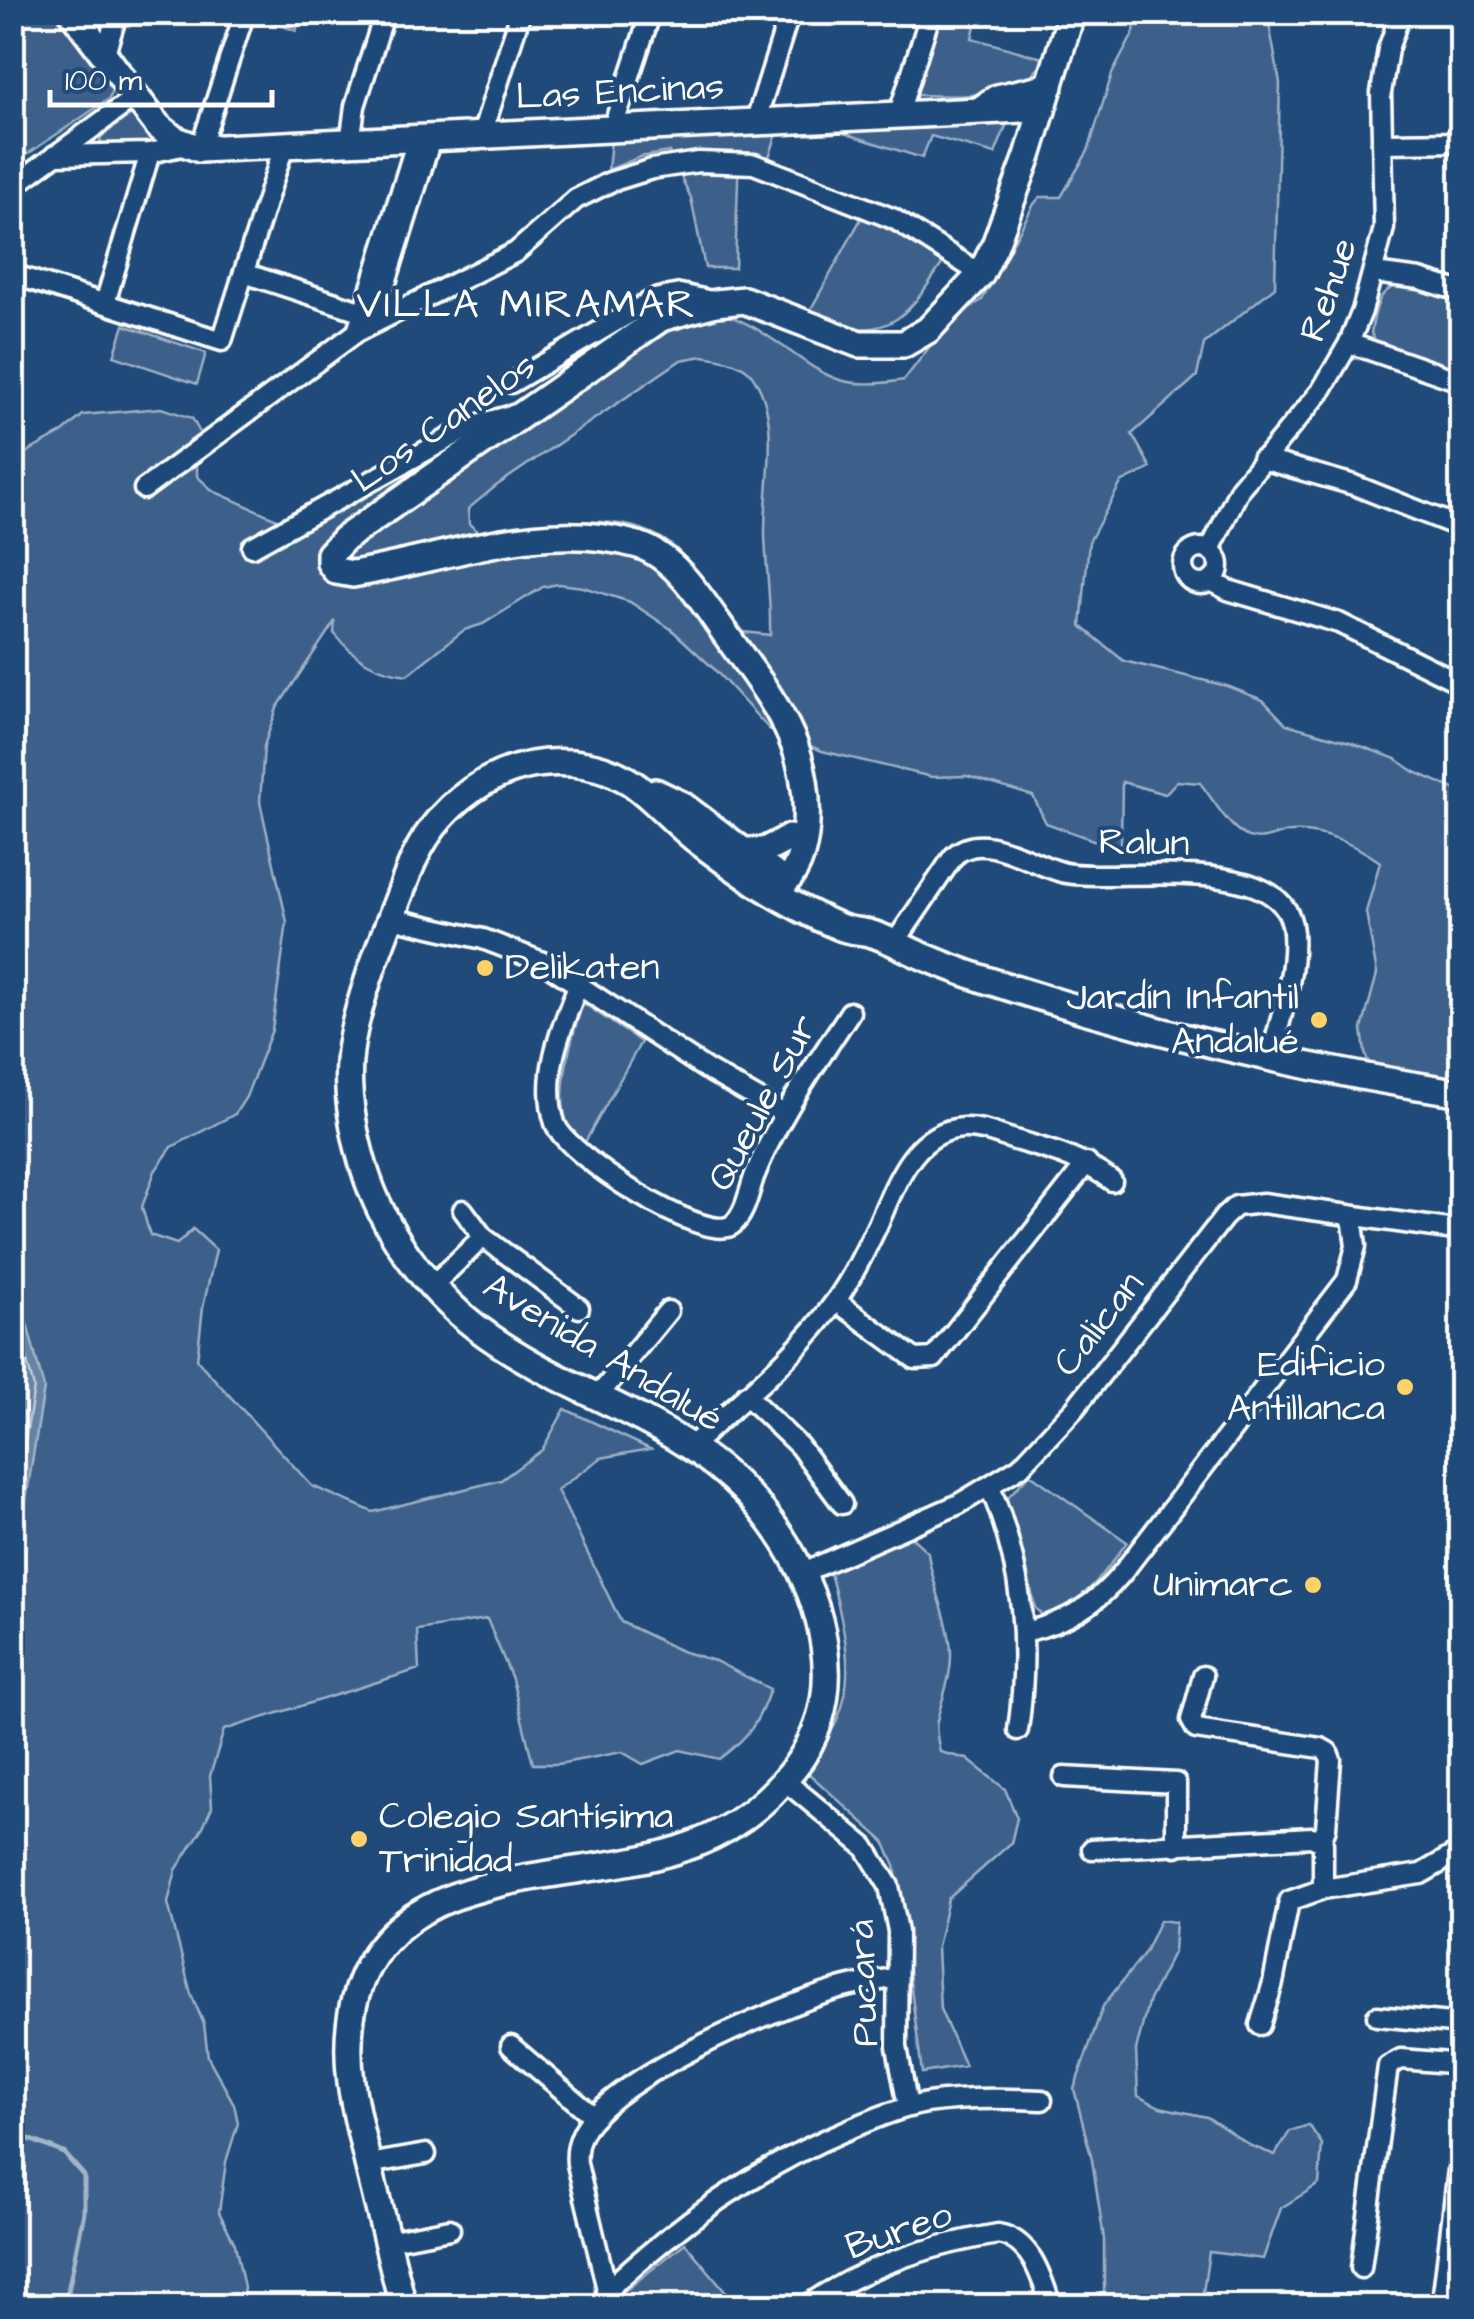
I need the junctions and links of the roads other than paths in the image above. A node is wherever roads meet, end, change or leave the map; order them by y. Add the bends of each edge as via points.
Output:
1 (72, 12) edge
2 (118, 12) edge
3 (245, 12) edge
4 (384, 12) edge
5 (522, 12) edge
6 (651, 12) edge
7 (790, 12) edge
8 (931, 12) edge
9 (1072, 12) edge
10 (1401, 12) edge
11 (104, 56) junction
12 (135, 97) junction
13 (1046, 97) junction
14 (898, 116) junction
15 (756, 123) junction
16 (612, 130) junction
17 (480, 137) junction
18 (424, 140) junction
19 (1462, 142) edge
20 (350, 143) junction
21 (1382, 143) junction
22 (284, 146) junction
23 (193, 147) junction
24 (150, 153) junction
25 (55, 155) junction
26 (12, 186) edge
27 (244, 272) junction
28 (1374, 273) junction
29 (12, 274) edge
30 (982, 274) junction
31 (1462, 292) edge
32 (716, 302) junction
33 (105, 303) junction
34 (369, 317) junction
35 (1349, 343) junction
36 (1462, 382) edge
37 (511, 383) dead end
38 (526, 412) junction
39 (1262, 460) junction
40 (144, 489) dead end
41 (1462, 528) edge
42 (252, 547) dead end
43 (1210, 550) junction
44 (1211, 581) junction
45 (1462, 684) edge
46 (645, 790) junction
47 (806, 802) junction
48 (790, 838) junction
49 (741, 850) junction
50 (779, 883) junction
51 (391, 918) junction
52 (894, 944) junction
53 (579, 983) junction
54 (850, 1012) dead end
55 (1270, 1060) junction
56 (1462, 1093) edge
57 (784, 1114) junction
58 (1087, 1162) junction
59 (1112, 1181) dead end
60 (463, 1210) dead end
61 (1352, 1217) junction
62 (1462, 1231) edge
63 (484, 1237) junction
64 (432, 1286) junction
65 (836, 1300) junction
66 (578, 1308) dead end
67 (668, 1312) dead end
68 (746, 1395) junction
69 (598, 1396) junction
70 (692, 1446) junction
71 (990, 1488) junction
72 (842, 1504) dead end
73 (802, 1573) junction
74 (1025, 1632) junction
75 (1203, 1676) dead end
76 (1018, 1730) dead end
77 (1064, 1777) dead end
78 (785, 1781) junction
79 (1321, 1842) junction
80 (1176, 1846) junction
81 (1092, 1850) dead end
82 (1462, 1850) edge
83 (1323, 1890) junction
84 (897, 1977) junction
85 (1376, 2016) dead end
86 (1462, 2024) edge
87 (1260, 2025) dead end
88 (511, 2046) dead end
89 (1462, 2064) edge
90 (1042, 2100) dead end
91 (908, 2107) junction
92 (594, 2117) junction
93 (426, 2154) dead end
94 (368, 2164) junction
95 (1462, 2166) edge
96 (450, 2228) dead end
97 (387, 2241) junction
98 (1361, 2268) dead end
99 (1451, 2297) edge
100 (609, 2299) edge
101 (402, 2306) edge
102 (806, 2306) edge
103 (1051, 2306) edge

1 - 11 street
2 - 11 street
3 - 23 street
4 - 20 street
5 - 17 street
6 - 16 street
7 - 15 street
8 - 14 street
9 - 13 street, Los Canelos
10 - 21 street, Rehue via 1384,71
11 - 12 street
12 - 23 street via 158,126
12 - 25 street
13 - 14 street, Las Encinas via 975,112
13 - 30 street, Los Canelos
14 - 15 street, Las Encinas
15 - 16 street, Las Encinas
16 - 17 street, Las Encinas
17 - 18 street, Las Encinas
18 - 20 street, Las Encinas
18 - 34 street
19 - 21 street
20 - 22 street, Las Encinas
21 - 28 street, Rehue via 1385,206
22 - 23 street, Las Encinas
22 - 27 street
23 - 24 street, Las Encinas
24 - 25 street, Las Encinas
24 - 33 street
25 - 26 street
27 - 33 street via 222,341
27 - 34 street
28 - 31 street
28 - 35 street, Rehue
29 - 33 street
30 - 32 street, Los Canelos via 928,330 904,344 858,344 766,306
30 - 34 street via 894,219 784,174 754,164 699,162 610,182 576,200 516,252
32 - 37 street via 680,294 654,299
32 - 38 street, Los Canelos via 649,324
34 - 40 street
35 - 36 street
35 - 39 street, Rehue via 1309,407
38 - 42 street via 471,426
38 - 47 street, Los Canelos via 337,545 332,567 353,574 528,538 641,546 668,562 691,588 779,710 800,758
39 - 41 street via 1391,498
39 - 43 street, Rehue
43 - 44 street via 1220,566
43 - 44 street via 1190,552 1184,570 1194,582
44 - 45 street via 1340,622
46 - 49 street, Avenida Andalué via 682,805
46 - 50 street, Avenida Andalué via 686,832
46 - 51 street, Avenida Andalué via 606,770 570,763 536,764 493,777 463,795 426,835
47 - 48 street
47 - 50 street, Los Canelos via 797,865
48 - 49 street via 764,851
48 - 50 street
49 - 50 street, Avenida Andalué
50 - 52 street, Avenida Andalué
51 - 53 street via 504,946
51 - 64 street, Avenida Andalué via 354,1031 350,1096 359,1153 380,1212
52 - 55 street, Avenida Andalué via 1046,1000
52 - 55 street, Ralun via 953,857 978,843 1070,874 1247,883 1280,900 1294,934
53 - 57 street
53 - 57 street, Queule Sur via 555,1050 550,1096 556,1128 600,1169 691,1223 723,1229 740,1216
54 - 57 street, Queule Sur
55 - 56 street, Avenida Andalué
58 - 59 street
58 - 65 street via 979,1129 938,1136 902,1172
58 - 65 street via 934,1358 915,1358
60 - 63 street
61 - 62 street, Calican
61 - 71 street, Calican via 1252,1202 1229,1211 1056,1430
61 - 74 street via 1356,1246 1347,1280 1136,1556 1091,1605
63 - 64 street
63 - 66 street
64 - 69 street, Avenida Andalué via 487,1335
65 - 68 street
67 - 69 street
68 - 70 street
68 - 72 street via 800,1446
69 - 70 street, Avenida Andalué
70 - 73 street, Avenida Andalué via 751,1497
71 - 73 street, Calican
71 - 74 street via 1010,1542
73 - 78 street, Avenida Andalué via 822,1630 826,1694 810,1744
74 - 76 street
75 - 79 street via 1191,1720 1196,1729 1328,1752
77 - 80 street via 1176,1784
78 - 84 street, Pucará via 878,1863 898,1931
78 - 94 street, Avenida Andalué via 745,1817 681,1850 479,1888 423,1910 400,1928 364,1976 350,2032 351,2088
79 - 80 street via 1312,1837
79 - 83 street
80 - 81 street
82 - 83 street via 1421,1874
83 - 87 street via 1287,1904
84 - 91 street, Pucará via 897,2046
84 - 92 street via 809,1999 715,2040 658,2070
85 - 86 street
88 - 92 street
89 - 98 street via 1401,2059 1388,2066
90 - 91 street
91 - 100 street via 746,2179 662,2241
92 - 100 street via 580,2136 577,2164
93 - 94 street
94 - 97 street, Avenida Andalué
95 - 99 street
96 - 97 street
97 - 101 street, Avenida Andalué
102 - 103 street, Bureo via 912,2253 998,2234 1018,2240

